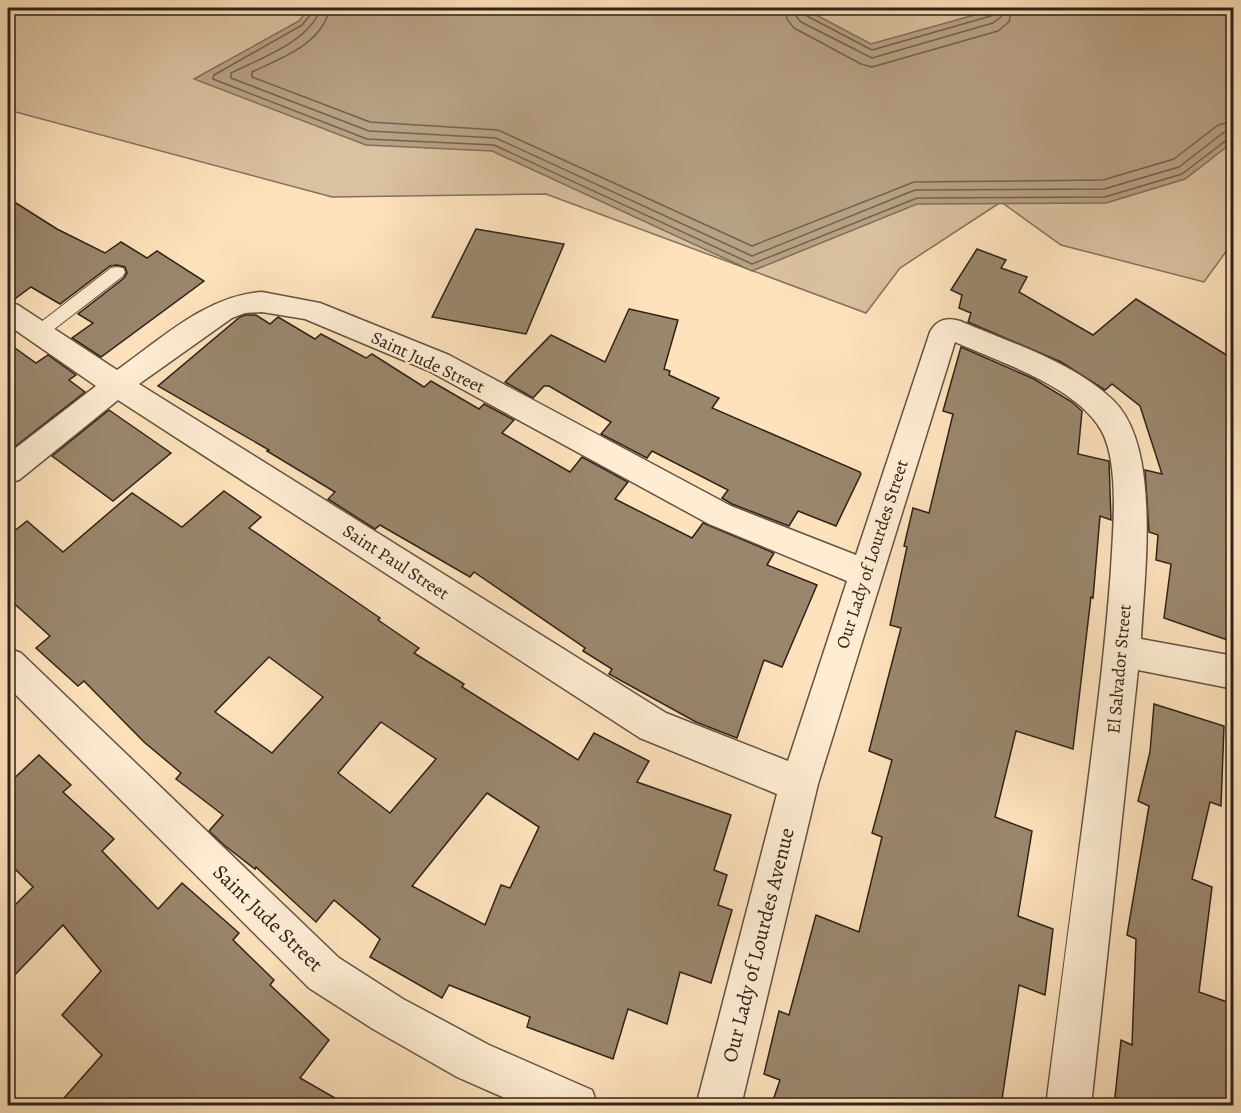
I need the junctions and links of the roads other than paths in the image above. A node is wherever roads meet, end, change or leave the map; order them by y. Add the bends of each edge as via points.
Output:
1 (117, 272) dead end
2 (8, 312) edge
3 (950, 328) joint
4 (38, 333) junction
5 (117, 384) junction
6 (8, 471) edge
7 (865, 573) junction
8 (1123, 651) junction
9 (8, 664) edge
10 (1233, 673) edge
11 (799, 784) junction
12 (576, 1106) edge
13 (718, 1106) edge
14 (1068, 1106) edge

1 - 4 lane
2 - 4 street, Saint Paul Street
3 - 7 street, Our Lady of Lourdes Street via 944,332
3 - 8 street, El Salvador Street via 1080,390 1104,410 1116,428 1123,447 1131,502
4 - 5 street, Saint Paul Street
5 - 6 street, Saint Jude Street
5 - 7 street, Saint Jude Street via 222,311 242,303 262,302 310,310 439,363 720,515
5 - 11 street, Saint Paul Street via 653,726
7 - 11 street, Our Lady of Lourdes Street
8 - 10 street
8 - 14 street, El Salvador Street
9 - 12 street, Saint Jude Street via 324,973 473,1061
11 - 13 street, Our Lady of Lourdes Avenue

